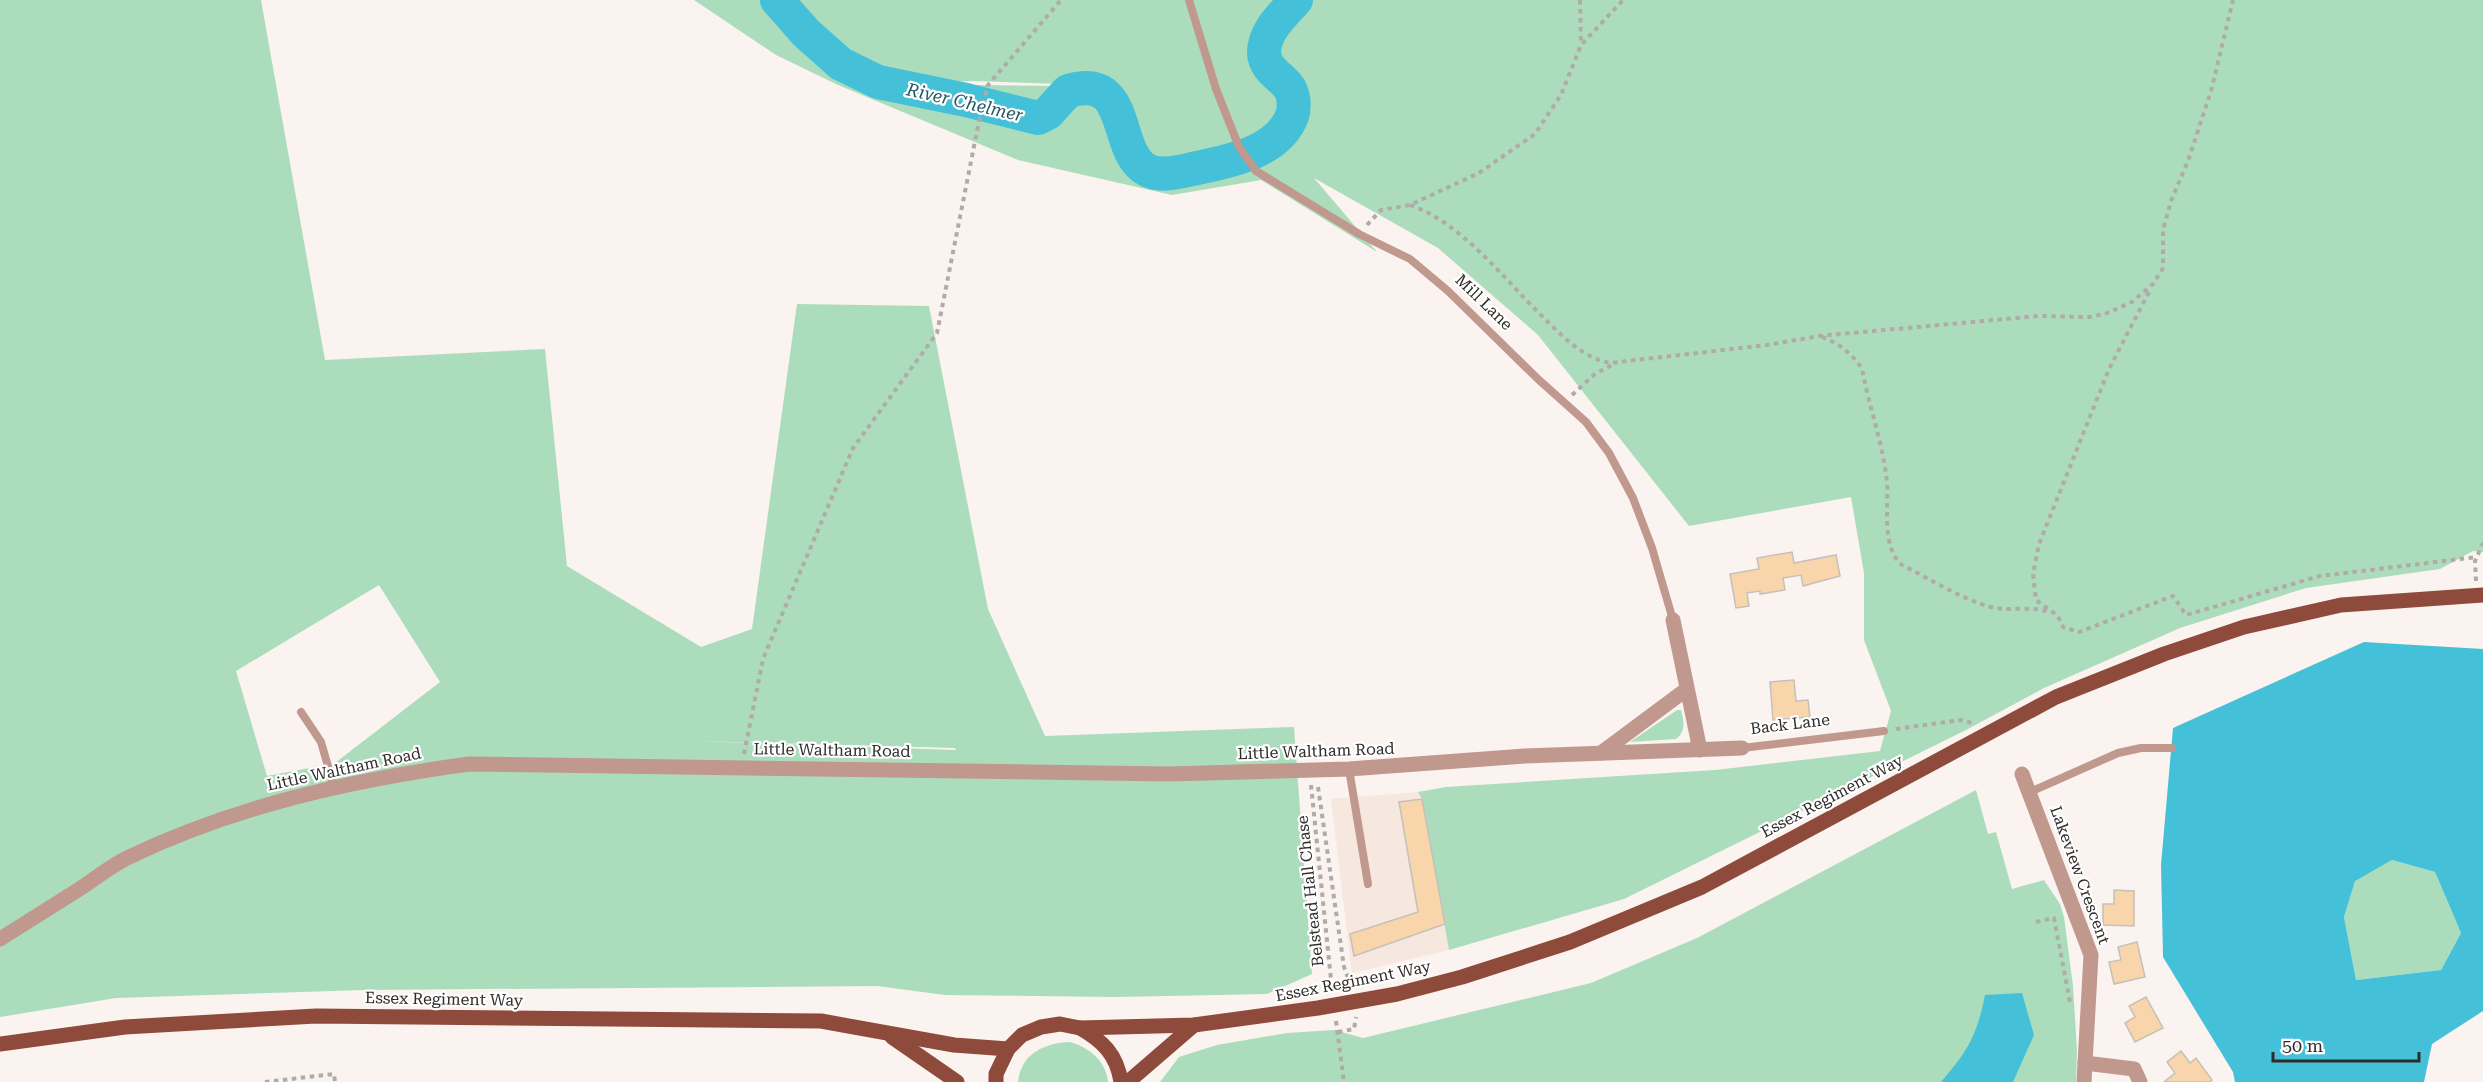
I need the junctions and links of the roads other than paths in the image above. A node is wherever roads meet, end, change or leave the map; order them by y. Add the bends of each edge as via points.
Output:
1 (1189, 0) edge
2 (2481, 594) edge
3 (1673, 620) joint
4 (1687, 689) junction
5 (301, 712) dead end
6 (1884, 731) road end
7 (1742, 748) joint
8 (2172, 748) dead end
9 (1700, 750) junction
10 (1601, 753) junction
11 (1349, 769) junction
12 (2022, 774) dead end
13 (334, 787) junction
14 (2030, 792) junction
15 (1368, 884) dead end
16 (0, 939) edge
17 (1194, 1025) junction
18 (1080, 1028) junction
19 (887, 1034) junction
20 (0, 1044) edge
21 (1008, 1049) junction
22 (2085, 1063) junction
23 (957, 1082) edge
24 (996, 1082) edge
25 (1121, 1082) edge
26 (1128, 1082) edge
27 (2084, 1082) edge
28 (2140, 1082) edge

1 - 3 lane, Mill Lane via 1216,90 1239,147 1256,171 1359,234 1410,260 1566,402 1609,453 1633,498
2 - 17 main road, Essex Regiment Way via 2341,605 2244,627 2056,697 1702,887 1559,946 1462,977 1354,1002
3 - 4 street, Mill Lane
4 - 9 street, Mill Lane
4 - 10 street
5 - 13 lane via 321,742
6 - 7 lane, Back Lane
7 - 9 street, Back Lane
8 - 14 lane via 2118,753
9 - 10 street, Little Waltham Road
10 - 11 street, Little Waltham Road
11 - 13 street, Little Waltham Road via 1167,774 469,764
11 - 15 lane
12 - 14 street, Lakeview Crescent
13 - 16 street, Little Waltham Road via 250,808 125,859
14 - 22 street, Lakeview Crescent via 2091,955
17 - 18 main road, Essex Regiment Way
17 - 26 main road
18 - 21 main road, Essex Regiment Way via 1060,1024 1041,1027 1022,1035
18 - 25 main road, Essex Regiment Way via 1111,1051
19 - 20 main road, Essex Regiment Way via 821,1021 316,1016 125,1027
19 - 21 main road, Essex Regiment Way
19 - 23 main road, Essex Regiment Way
21 - 24 main road, Essex Regiment Way
22 - 27 street, Lakeview Crescent
22 - 28 street via 2134,1070

